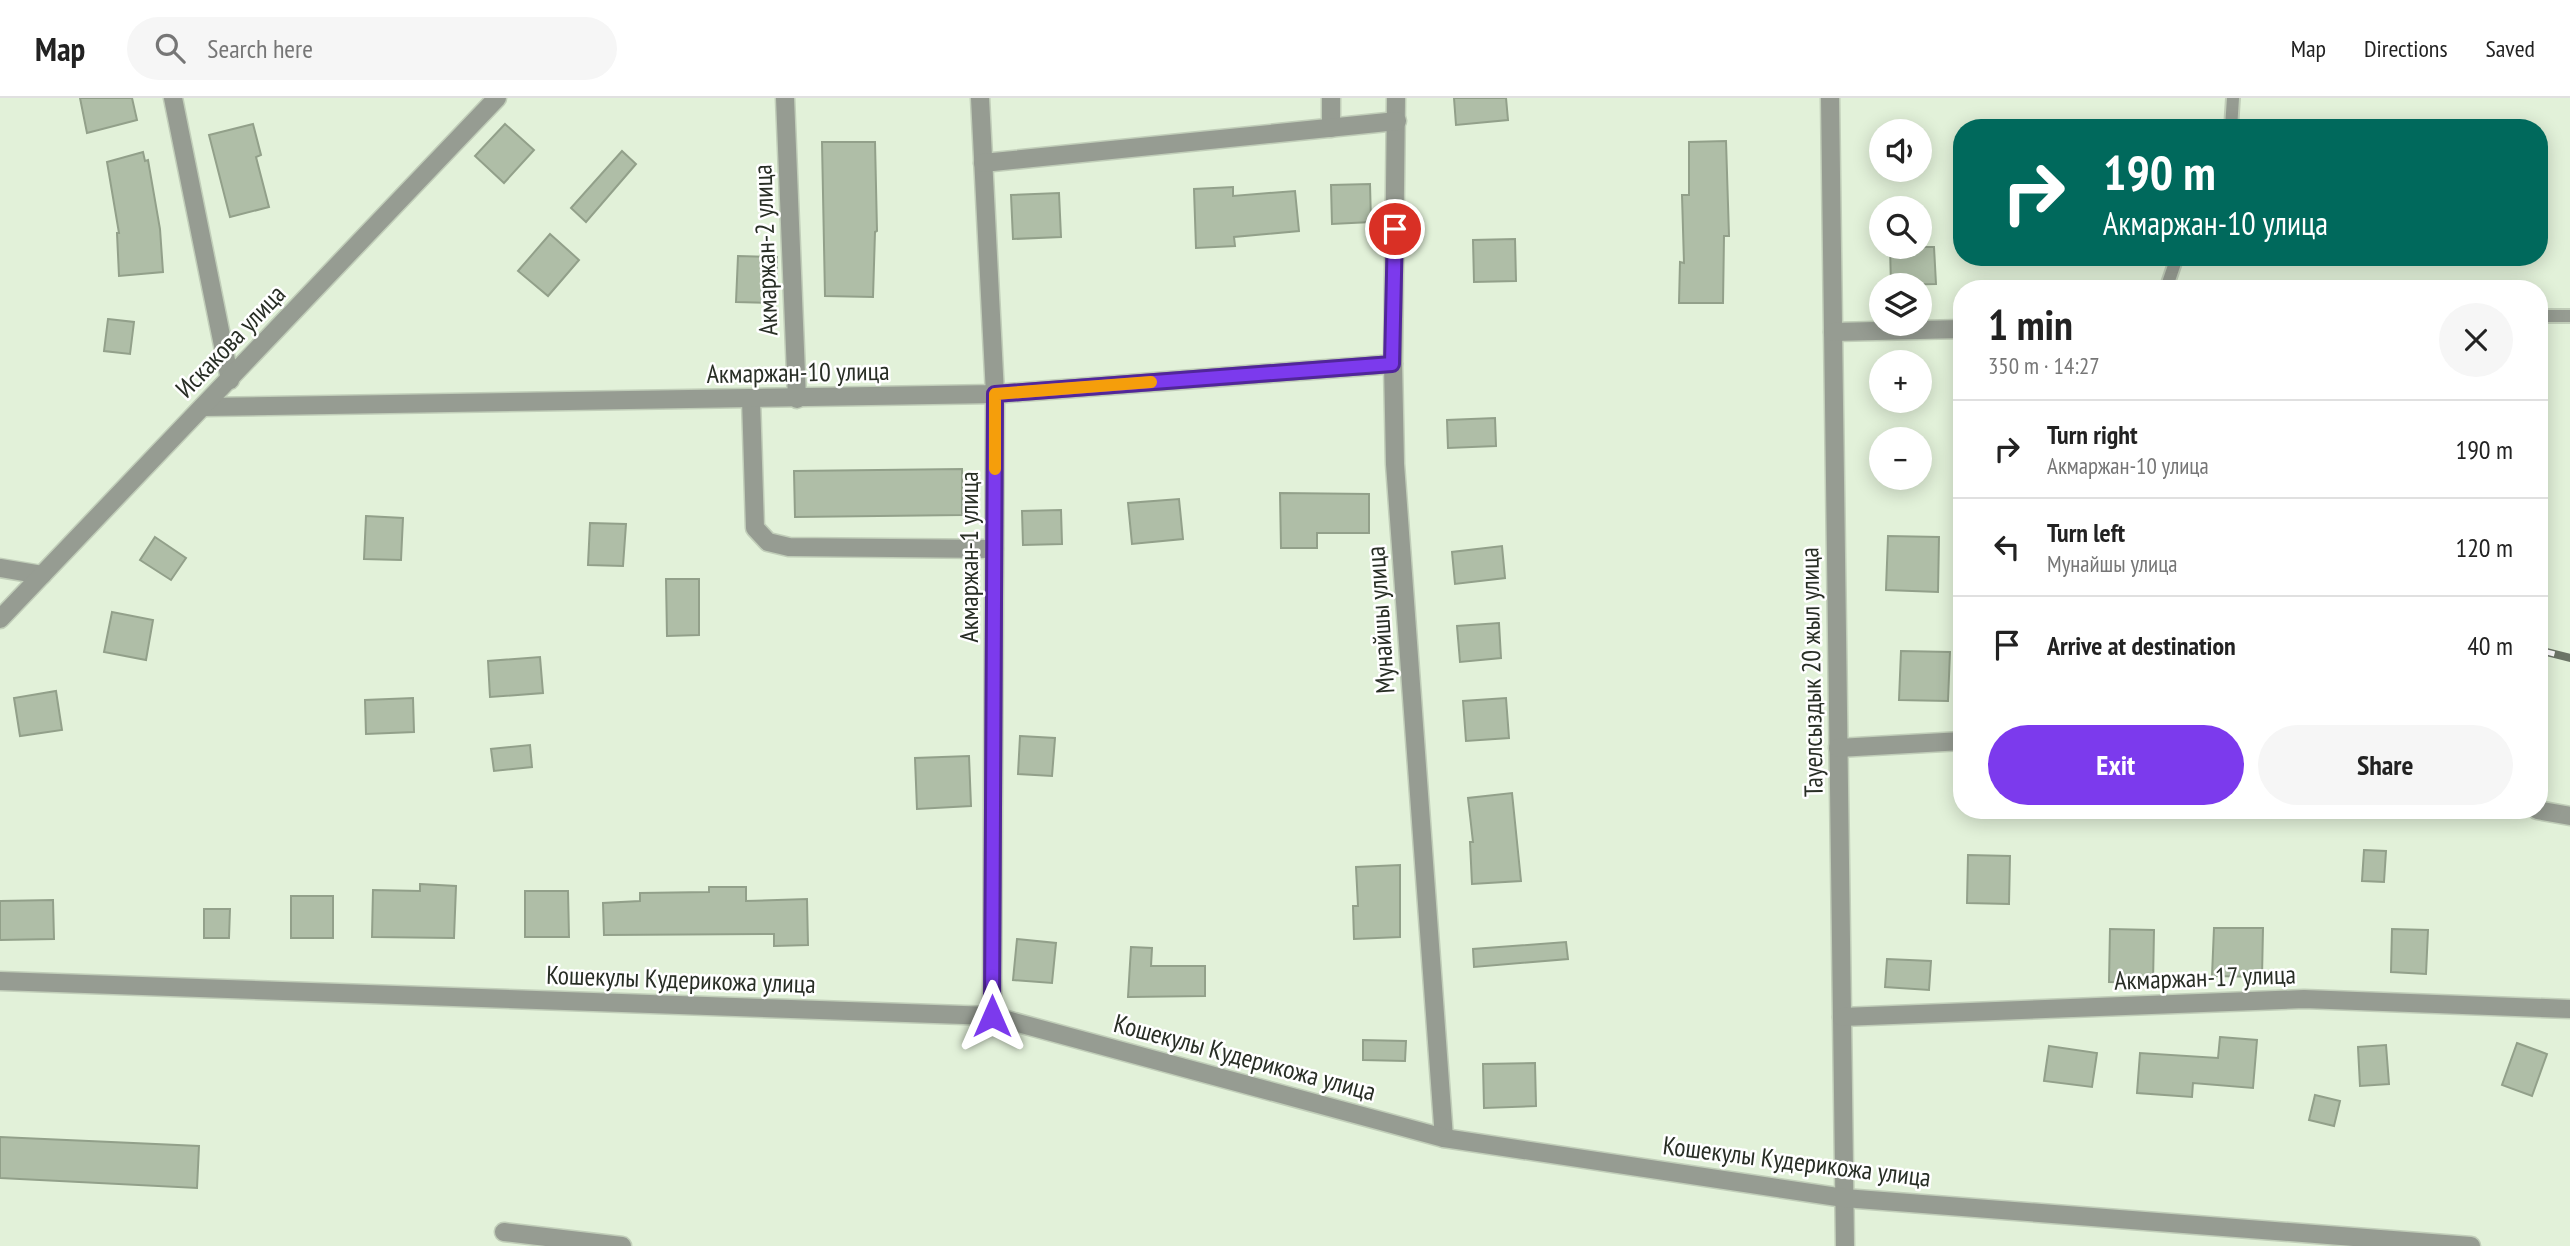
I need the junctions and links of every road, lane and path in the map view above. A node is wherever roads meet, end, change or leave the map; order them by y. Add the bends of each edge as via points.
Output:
1 (173, 98) edge
2 (497, 98) edge
3 (785, 98) edge
4 (980, 98) edge
5 (1331, 98) edge
6 (1396, 98) edge
7 (1830, 98) edge
8 (2233, 98) edge
9 (2232, 119) edge
10 (1396, 121) junction
11 (1331, 128) junction
12 (984, 163) junction
13 (2548, 316) edge
14 (2570, 316) edge
15 (1953, 329) edge
16 (1833, 332) junction
17 (1392, 364) junction
18 (230, 380) junction
19 (995, 394) junction
20 (751, 399) junction
21 (797, 399) junction
22 (204, 407) junction
23 (994, 549) junction
24 (0, 568) edge
25 (42, 575) junction
26 (0, 619) edge
27 (1953, 742) edge
28 (1838, 748) junction
29 (2548, 812) edge
30 (2570, 816) edge
31 (0, 981) edge
32 (2570, 1009) edge
33 (992, 1016) junction
34 (1842, 1017) junction
35 (1444, 1138) junction
36 (1844, 1198) junction
37 (504, 1232) dead end
38 (622, 1246) edge
39 (1845, 1246) edge
40 (2471, 1246) edge

1 - 18 street
2 - 18 street, Искакова улица
3 - 21 street, Акмаржан-2 улица
4 - 12 street, Акмаржан-1 улица
5 - 11 street
6 - 10 street, Мунайшы улица
7 - 16 street, Тауелсыздык 20 жыл улица
8 - 9 lane
10 - 11 street
10 - 17 street, Мунайшы улица
11 - 12 street
12 - 19 street, Акмаржан-1 улица
13 - 14 lane
15 - 16 street
16 - 28 street, Тауелсыздык 20 жыл улица
17 - 19 street, Акмаржан-10 улица
17 - 35 street, Мунайшы улица via 1395,464
18 - 22 street, Искакова улица
19 - 21 street, Акмаржан-10 улица
19 - 23 street, Акмаржан-1 улица
20 - 21 street, Акмаржан-10 улица
20 - 22 street, Акмаржан-10 улица
20 - 23 street via 755,528 768,542 789,547
22 - 25 street, Искакова улица
23 - 33 street, Акмаржан-1 улица
24 - 25 street
25 - 26 street, Искакова улица
27 - 28 street
28 - 34 street, Тауелсыздык 20 жыл улица
29 - 30 street
31 - 33 street, Кошекулы Кудерикожа улица
32 - 34 street, Акмаржан-17 улица via 2304,999
33 - 35 street, Кошекулы Кудерикожа улица
34 - 36 street, Тауелсыздык 20 жыл улица
35 - 36 street, Кошекулы Кудерикожа улица
36 - 39 street, Тауелсыздык 20 жыл улица
36 - 40 street, Кошекулы Кудерикожа улица
37 - 38 street

